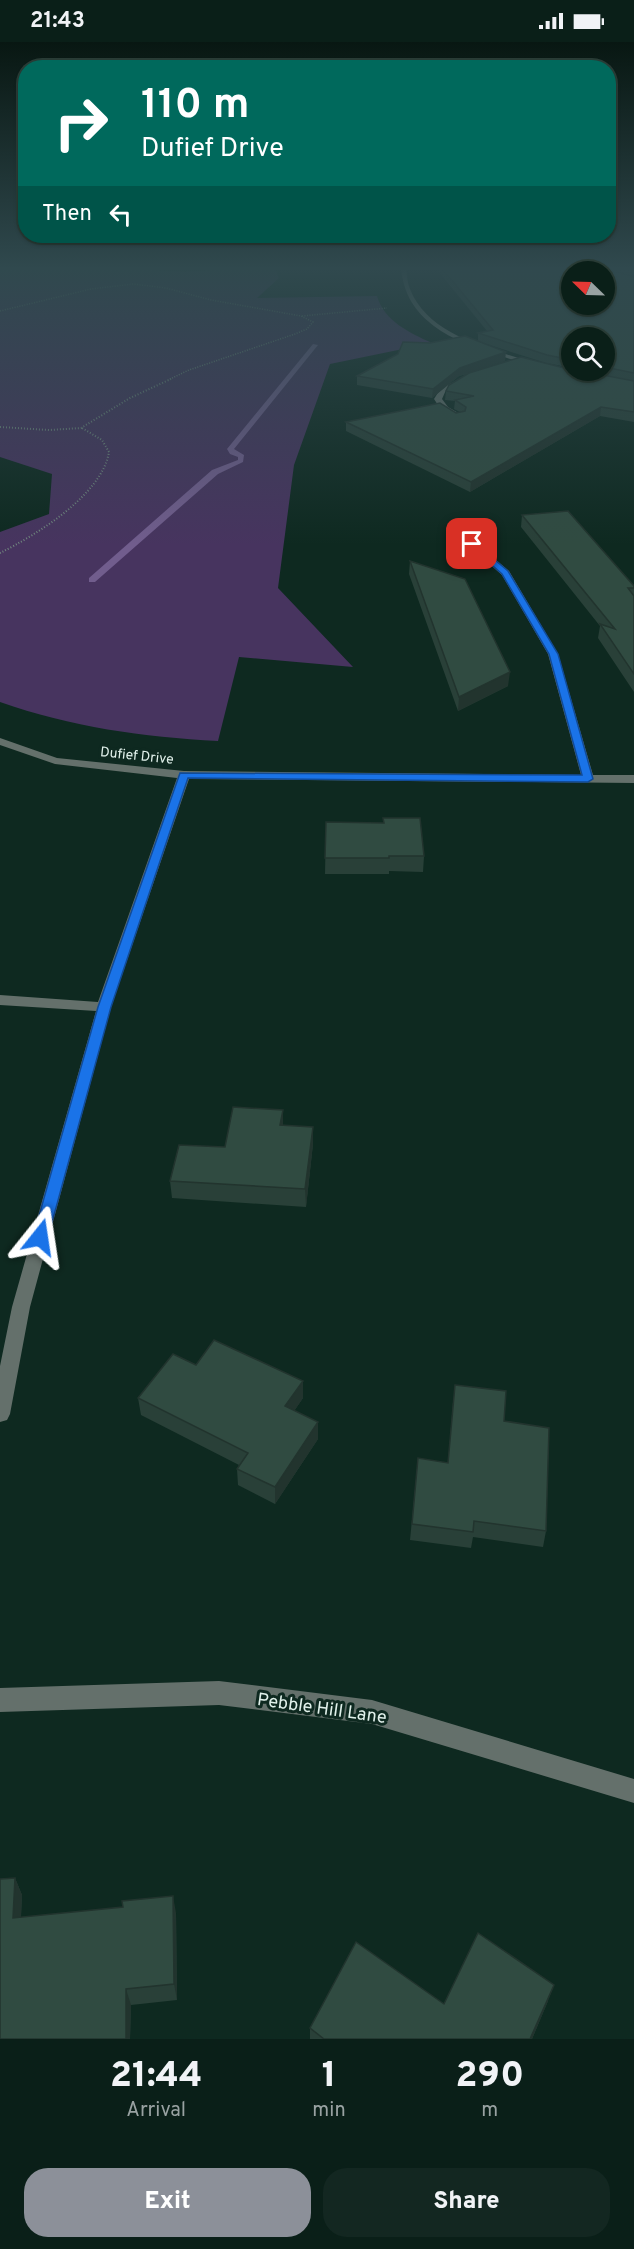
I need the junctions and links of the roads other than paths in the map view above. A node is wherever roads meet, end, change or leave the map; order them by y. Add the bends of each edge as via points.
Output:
1 (522, 360) joint
2 (511, 364) edge
3 (540, 366) edge
4 (477, 375) edge
5 (460, 417) edge
6 (472, 544) dead end
7 (0, 741) edge
8 (183, 775) junction
9 (588, 779) junction
10 (634, 779) edge
11 (0, 1000) edge
12 (104, 1007) junction
13 (0, 1414) edge
14 (0, 1700) edge
15 (634, 1791) edge

1 - 2 street
1 - 3 street
4 - 5 street via 443,390 438,399 445,409
6 - 9 street via 506,573 553,654
7 - 8 street, Dufief Drive via 55,761
8 - 9 street, Dufief Drive
8 - 12 street
9 - 10 street, Dufief Drive
11 - 12 street
12 - 13 street via 21,1306
14 - 15 street, Pebble Hill Lane via 219,1694 372,1712

